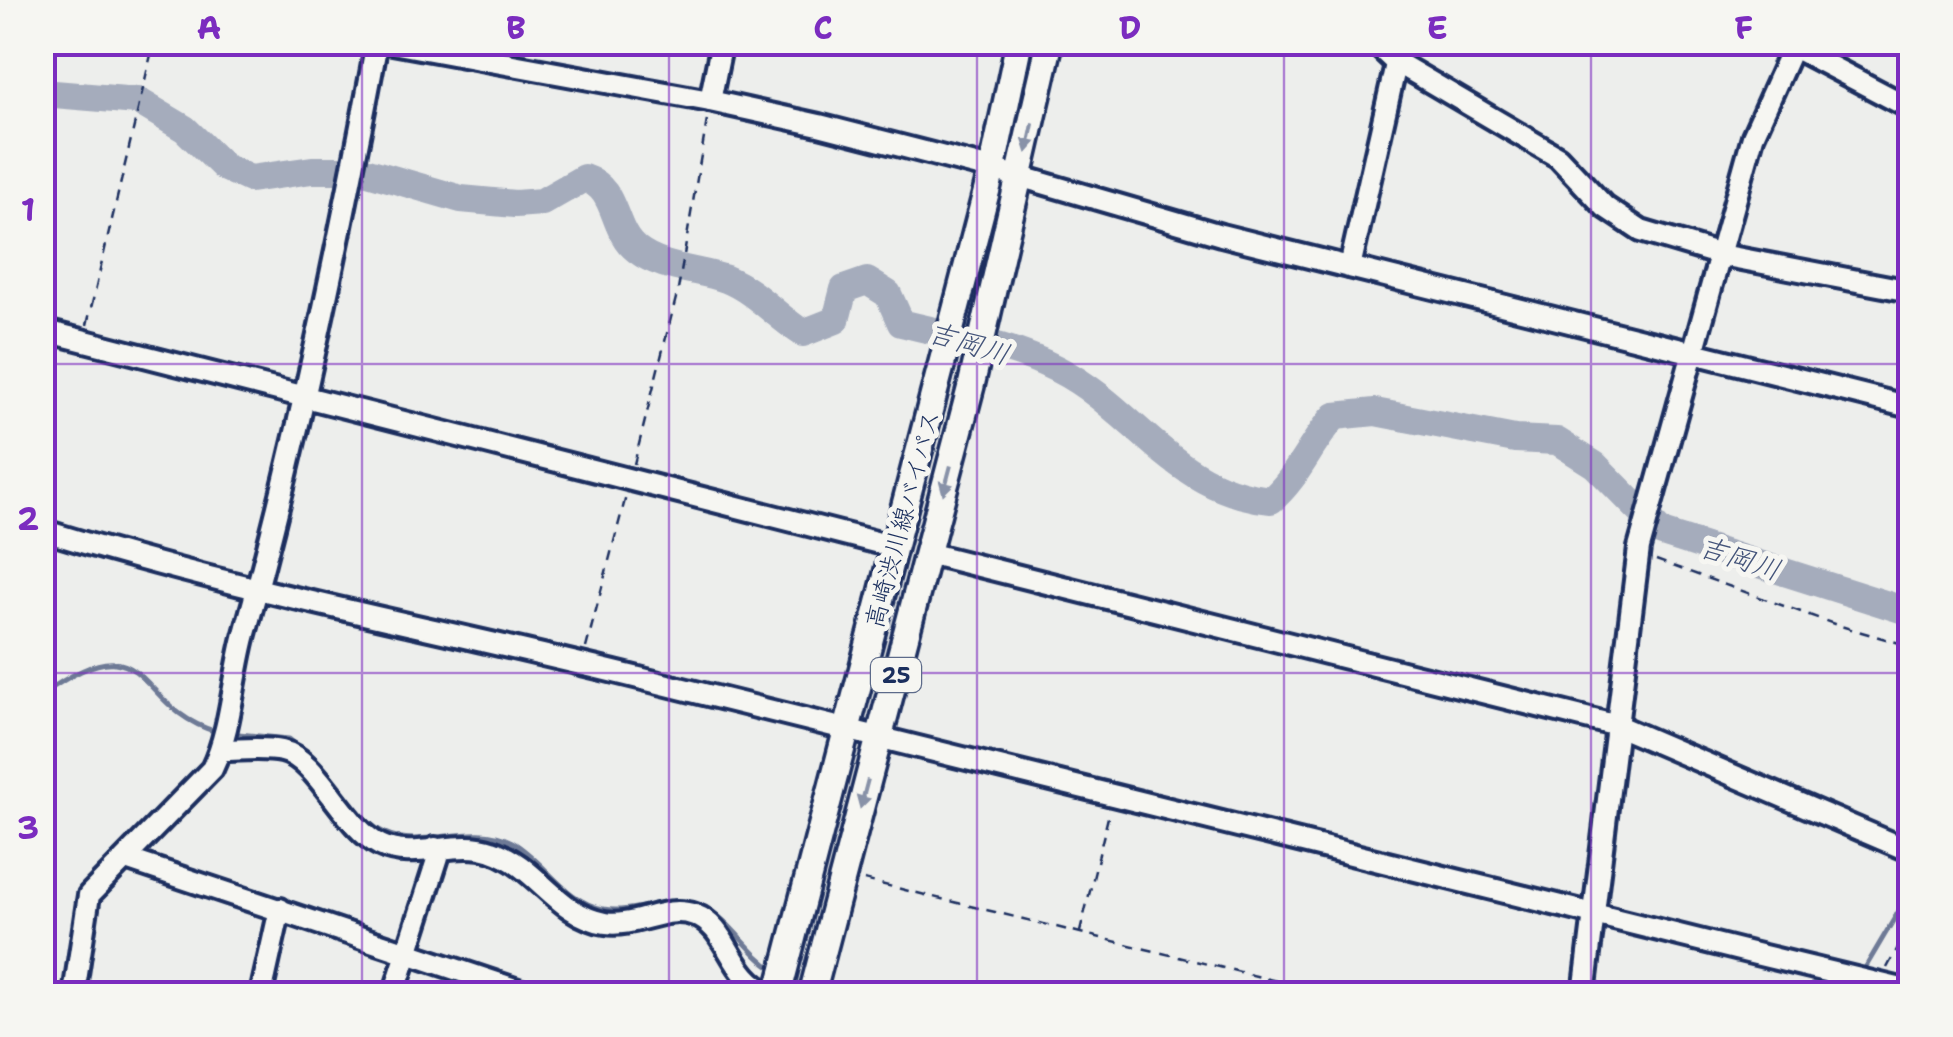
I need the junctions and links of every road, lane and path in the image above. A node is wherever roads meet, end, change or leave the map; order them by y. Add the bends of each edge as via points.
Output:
1 (154, 42) edge
2 (377, 42) edge
3 (388, 42) edge
4 (722, 42) edge
5 (1020, 42) edge
6 (1050, 42) edge
7 (1161, 42) edge
8 (1343, 42) edge
9 (1374, 42) edge
10 (1791, 44) edge
11 (1397, 51) edge
12 (710, 101) junction
13 (1910, 108) edge
14 (992, 170) junction
15 (1022, 177) junction
16 (1720, 255) junction
17 (1350, 267) junction
18 (678, 290) dead end
19 (1910, 291) edge
20 (42, 330) edge
21 (83, 340) junction
22 (1696, 354) junction
23 (301, 397) junction
24 (1910, 407) edge
25 (42, 530) edge
26 (895, 547) junction
27 (1639, 551) junction
28 (928, 554) junction
29 (257, 590) junction
30 (1910, 646) edge
31 (1618, 726) junction
32 (847, 730) junction
33 (223, 736) junction
34 (879, 738) junction
35 (1112, 796) junction
36 (435, 848) junction
37 (1910, 851) edge
38 (126, 859) junction
39 (843, 874) junction
40 (280, 909) junction
41 (1596, 917) junction
42 (1910, 925) edge
43 (1079, 933) junction
44 (410, 952) junction
45 (1879, 984) junction
46 (1910, 991) edge
47 (777, 992) edge
48 (518, 993) edge
49 (74, 994) edge
50 (261, 994) edge
51 (394, 994) edge
52 (812, 994) edge
53 (1330, 994) edge
54 (1584, 994) edge

1 - 21 path
2 - 23 street
3 - 12 street
4 - 12 street
5 - 14 main road, 高崎渋川線バイパス / 25
6 -> 15 main road, 高崎渋川線バイパス / 25
7 - 8 path via 1191,52 1234,52
9 - 11 street
10 - 13 street
10 - 16 street via 1753,136
11 - 16 street via 1558,157 1605,208 1641,231
11 - 17 street
12 - 14 street
12 - 18 path
14 - 15 street
14 - 26 main road, 高崎渋川線バイパス / 25
15 - 17 street
15 -> 28 main road, 高崎渋川線バイパス / 25
16 - 19 street
16 - 22 street
17 - 22 street
20 - 21 street
21 - 23 street
22 - 24 street
22 - 27 street
23 - 26 street
23 - 29 street
25 - 29 street
26 - 32 main road, 高崎渋川線バイパス / 25
27 - 30 path
27 - 31 street
28 - 31 street
28 - 34 main road, 高崎渋川線バイパス / 25
29 - 32 street
29 - 33 street
31 - 37 street
31 - 41 street
32 - 34 street
32 - 47 main road, 高崎渋川線バイパス / 25
33 - 36 street via 298,758 354,827 381,846
33 - 38 street via 212,770
34 - 35 street
34 -> 39 main road, 高崎渋川線バイパス / 25
35 - 41 street
35 - 43 path
36 - 44 street via 438,858
36 - 47 street via 504,855 566,907 600,922 681,912 698,916 715,928 749,984
38 - 40 street
38 - 49 street via 89,895
39 - 43 path
39 - 52 main road, 高崎渋川線バイパス / 25
40 - 44 street
40 - 50 street
41 - 45 street
41 - 54 street
42 - 45 path
43 - 53 path
44 - 48 street
44 - 51 street
45 - 46 street

